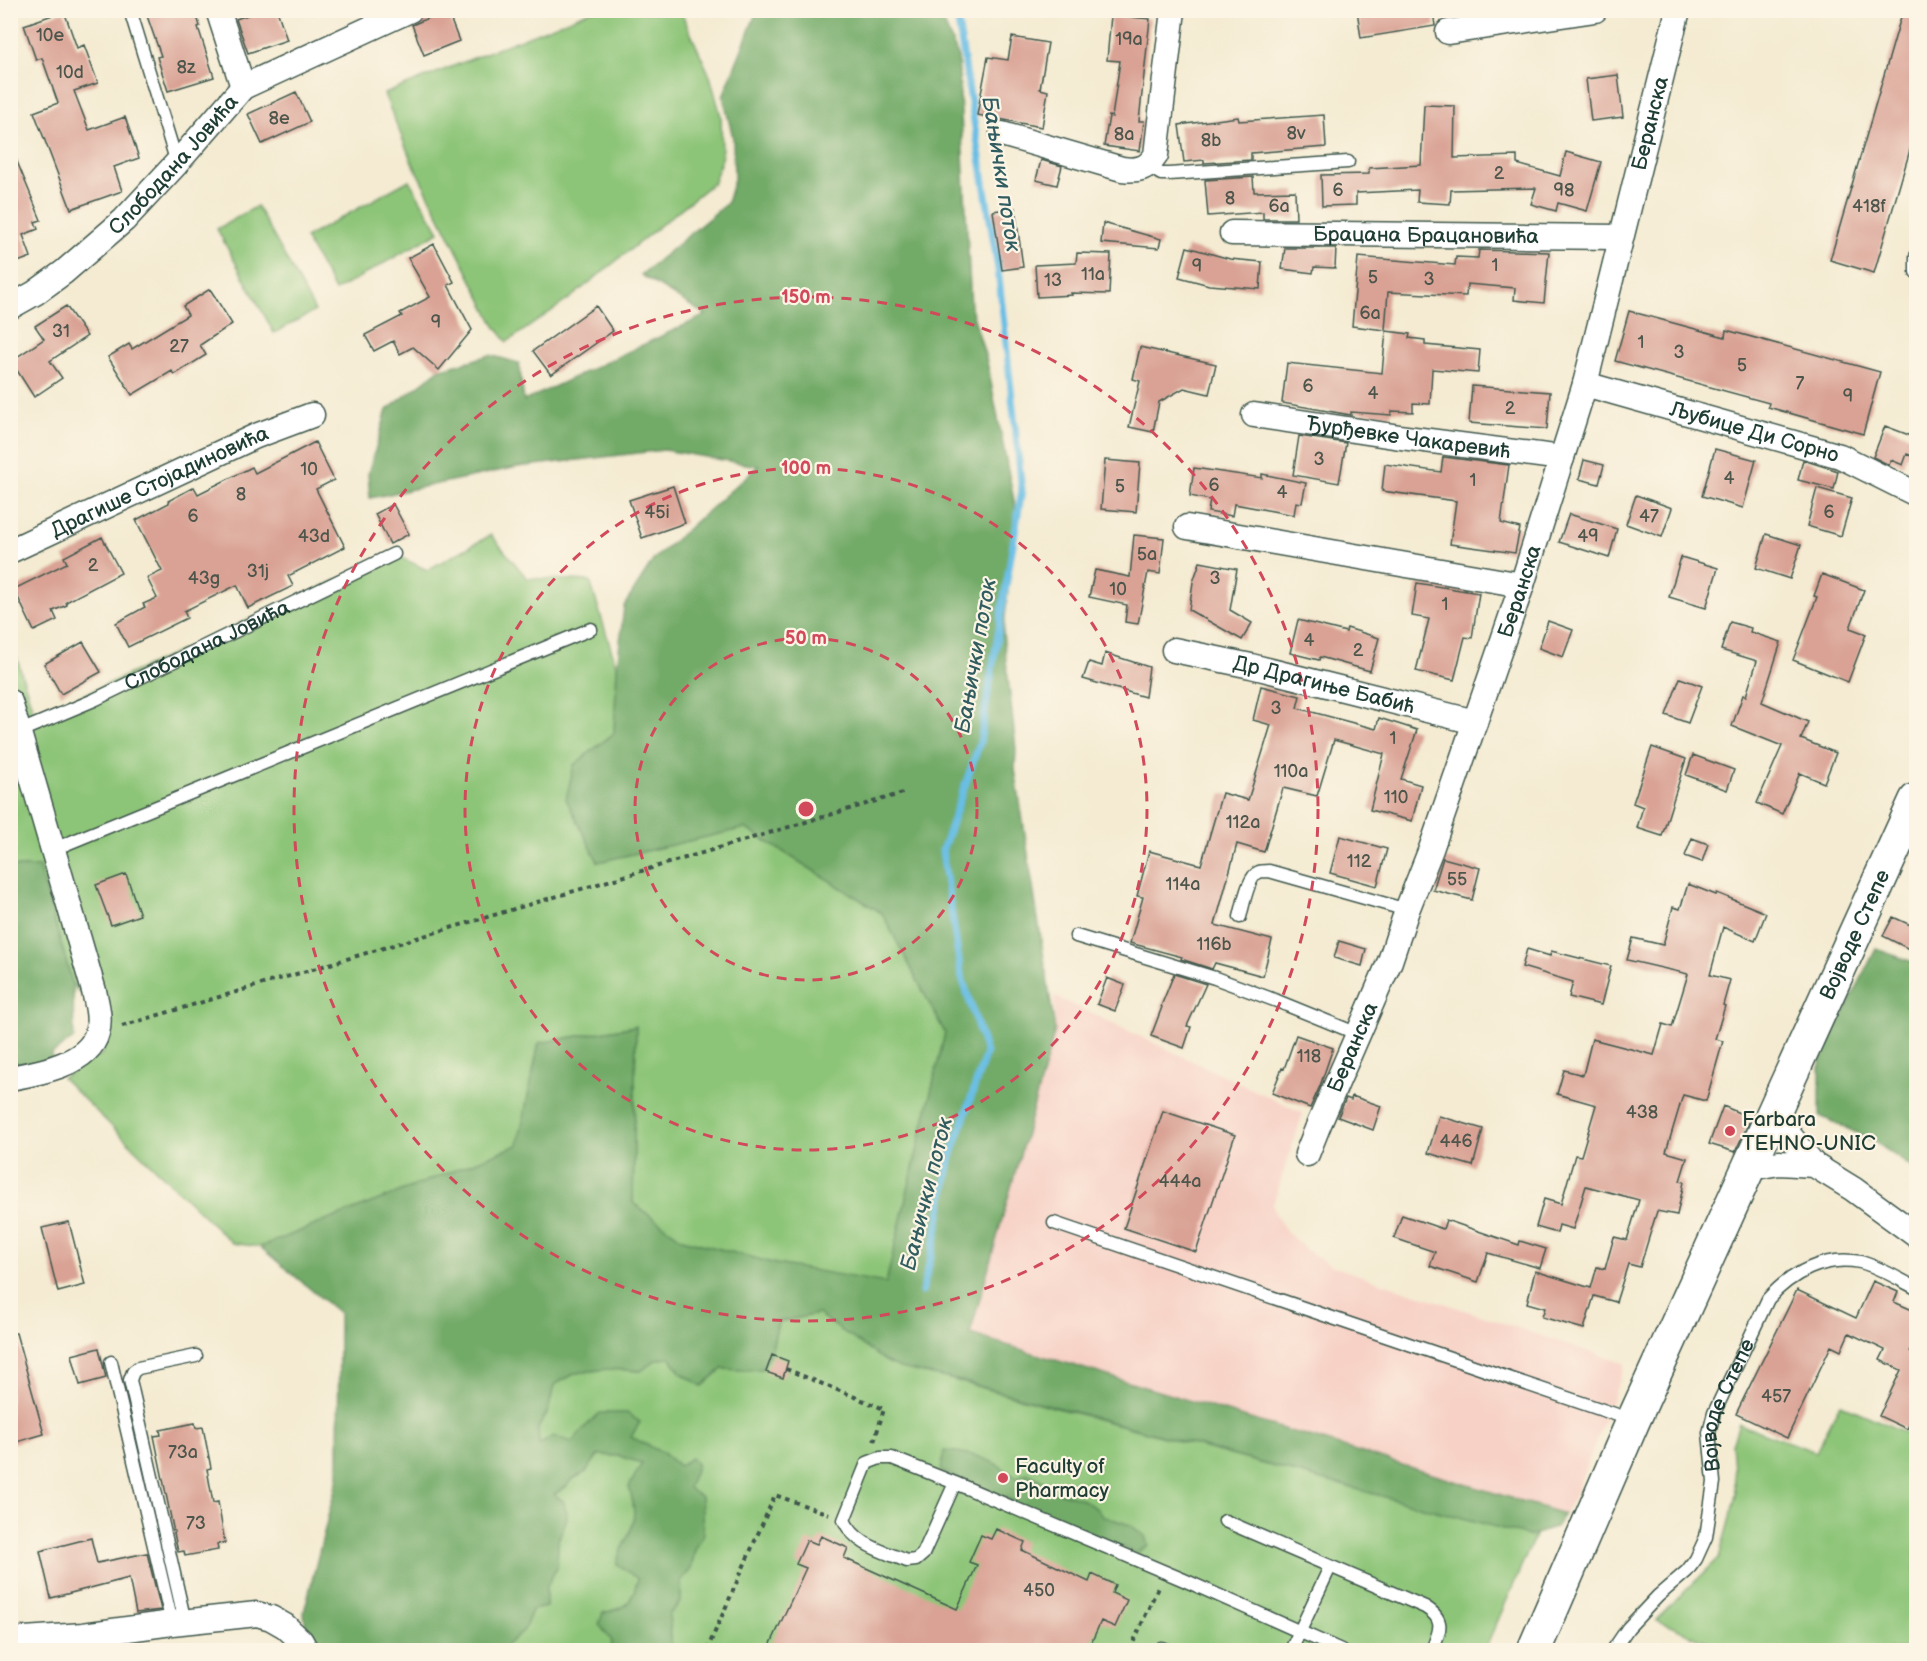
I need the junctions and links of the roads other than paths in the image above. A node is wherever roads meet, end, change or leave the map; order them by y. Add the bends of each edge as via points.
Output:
1 (130, 10) edge
2 (218, 10) edge
3 (410, 10) edge
4 (1173, 10) edge
5 (1595, 10) edge
6 (1678, 10) edge
7 (1448, 32) dead end
8 (243, 87) junction
9 (1002, 134) dead end
10 (1348, 162) dead end
11 (177, 163) junction
12 (1150, 164) junction
13 (1232, 233) dead end
14 (1621, 237) junction
15 (1917, 256) edge
16 (1917, 272) edge
17 (10, 307) edge
18 (1585, 384) junction
19 (312, 415) dead end
20 (1254, 415) dead end
21 (1562, 458) junction
22 (1917, 494) edge
23 (1187, 527) dead end
24 (10, 551) edge
25 (394, 554) dead end
26 (1522, 585) junction
27 (591, 629) dead end
28 (1174, 650) dead end
29 (10, 702) edge
30 (1475, 723) junction
31 (18, 732) junction
32 (1917, 800) edge
33 (54, 849) junction
34 (1407, 910) junction
35 (1240, 917) dead end
36 (1076, 936) dead end
37 (1358, 1035) junction
38 (10, 1078) edge
39 (1776, 1109) junction
40 (1307, 1154) dead end
41 (1814, 1165) junction
42 (1750, 1168) junction
43 (1054, 1223) dead end
44 (1917, 1235) edge
45 (1917, 1288) edge
46 (195, 1356) dead end
47 (111, 1362) dead end
48 (1633, 1420) junction
49 (955, 1483) junction
50 (1225, 1521) dead end
51 (1330, 1567) junction
52 (179, 1622) junction
53 (1300, 1632) junction
54 (10, 1640) edge
55 (84, 1643) edge
56 (304, 1646) edge
57 (1291, 1650) edge
58 (1341, 1650) edge
59 (1432, 1650) edge
60 (1534, 1650) edge
61 (1614, 1650) edge

1 - 11 lane
2 - 8 street
3 - 8 street, Слободана Јовића
4 - 12 street via 1156,155
5 - 7 street
6 - 14 street, Беранска
8 - 11 street, Слободана Јовића
9 - 12 street via 1122,169
10 - 12 lane via 1169,174 1161,174
11 - 17 street, Слободана Јовића via 93,249
13 - 14 street, Брацана Брацановића
14 - 18 street, Беранска
15 - 16 lane
18 - 21 street, Беранска
18 - 22 street, Љубице Ди Сорно via 1840,456
19 - 24 street, Драгише Стојадиновића via 256,436
20 - 21 street, Ђурђевке Чакаревић
21 - 26 street, Беранска
23 - 26 street
25 - 31 lane, Слободана Јовића via 94,700
26 - 30 street, Беранска
27 - 33 lane
28 - 30 street, Др Драгиње Бабић
29 - 31 street
30 - 34 street, Беранска
31 - 33 street
32 - 39 street, Војводе Степе
33 - 38 street via 94,991 99,1018 97,1033 92,1045 73,1060
34 - 35 lane via 1260,871 1250,881
34 - 37 street, Беранска
36 - 37 lane via 1215,978
37 - 40 street, Беранска
39 - 41 street via 1790,1136
39 - 42 street, Војводе Степе
41 - 42 street via 1779,1163
41 - 44 street
42 - 48 street, Војводе Степе
43 - 48 lane
45 - 61 lane, Војводе Степе via 1863,1263 1844,1260 1802,1271 1781,1284 1768,1299 1712,1419 1709,1433 1714,1482 1706,1537 1687,1571 1628,1628
46 - 52 lane via 138,1368 130,1380
47 - 52 lane
48 - 60 street, Војводе Степе
49 - 49 lane via 892,1458 880,1458 867,1463 844,1520 856,1539 907,1561 916,1560 923,1554
49 - 53 lane
50 - 51 lane
51 - 53 lane
51 - 59 lane via 1434,1612 1440,1630
52 - 55 street
52 - 56 street via 257,1614 285,1626
53 - 57 lane
53 - 58 lane
54 - 55 street

